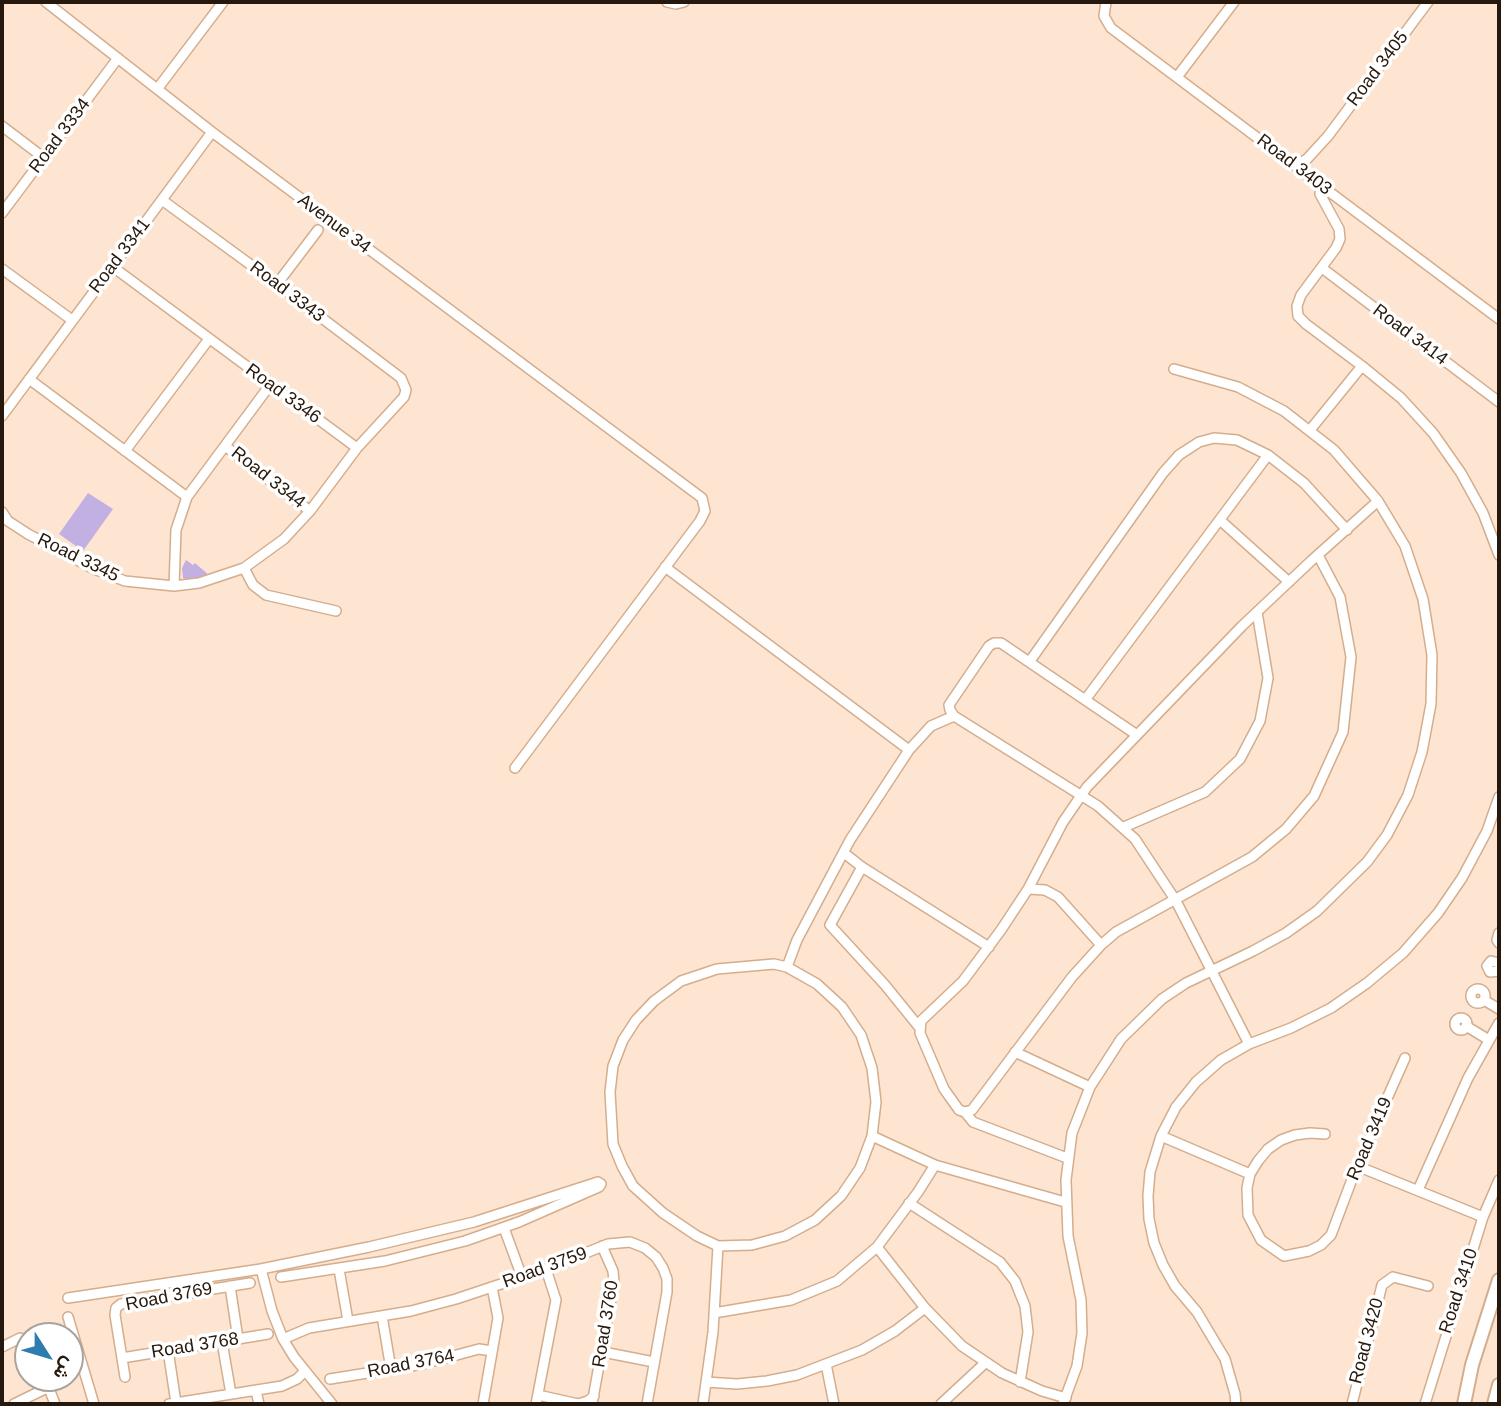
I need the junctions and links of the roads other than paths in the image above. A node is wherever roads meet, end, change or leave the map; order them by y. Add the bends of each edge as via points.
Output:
1 (46, 2) edge
2 (223, 2) edge
3 (667, 2) edge
4 (684, 2) edge
5 (1106, 2) edge
6 (1234, 2) edge
7 (1428, 2) edge
8 (118, 58) junction
9 (1177, 77) junction
10 (158, 88) junction
11 (2, 126) edge
12 (212, 132) junction
13 (1328, 136) junction
14 (44, 158) junction
15 (1296, 166) junction
16 (1308, 176) junction
17 (1321, 186) junction
18 (162, 200) junction
19 (2, 214) edge
20 (318, 230) dead end
21 (113, 267) junction
22 (2, 268) edge
23 (1322, 268) junction
24 (277, 284) junction
25 (1499, 319) edge
26 (72, 320) junction
27 (208, 339) junction
28 (1362, 366) junction
29 (1174, 369) dead end
30 (29, 379) junction
31 (270, 385) junction
32 (406, 390) joint
33 (1499, 402) edge
34 (2, 416) edge
35 (1310, 430) junction
36 (225, 446) junction
37 (357, 448) junction
38 (125, 451) junction
39 (1268, 455) junction
40 (187, 497) junction
41 (1378, 501) junction
42 (310, 510) junction
43 (2, 513) edge
44 (1220, 520) junction
45 (1347, 530) junction
46 (1318, 555) junction
47 (1499, 555) edge
48 (665, 567) junction
49 (244, 568) junction
50 (1289, 582) junction
51 (174, 586) junction
52 (336, 611) dead end
53 (1257, 612) junction
54 (1030, 661) junction
55 (1085, 700) junction
56 (954, 716) junction
57 (1136, 735) junction
58 (909, 750) junction
59 (514, 768) dead end
60 (1080, 796) junction
61 (1499, 797) edge
62 (1124, 827) junction
63 (844, 853) junction
64 (862, 867) junction
65 (1028, 888) junction
66 (1176, 901) junction
67 (1499, 933) edge
68 (1499, 943) edge
69 (1101, 945) junction
70 (989, 947) junction
71 (1499, 963) edge
72 (787, 967) junction
73 (1211, 969) junction
74 (1499, 971) edge
75 (1484, 1000) dead end
76 (1499, 1009) edge
77 (1499, 1023) edge
78 (1466, 1026) dead end
79 (919, 1027) junction
80 (1489, 1040) junction
81 (1249, 1044) junction
82 (1016, 1052) junction
83 (1405, 1058) dead end
84 (1090, 1087) junction
85 (965, 1112) junction
86 (1325, 1134) dead end
87 (872, 1136) junction
88 (1161, 1136) junction
89 (1068, 1157) junction
90 (935, 1165) junction
91 (1357, 1166) junction
92 (1250, 1174) junction
93 (1499, 1180) edge
94 (1418, 1190) junction
95 (1065, 1202) junction
96 (909, 1203) junction
97 (1483, 1217) junction
98 (504, 1228) junction
99 (602, 1246) junction
100 (718, 1246) junction
101 (877, 1247) junction
102 (261, 1269) junction
103 (339, 1269) junction
104 (546, 1269) junction
105 (281, 1277) dead end
106 (522, 1277) junction
107 (1499, 1280) edge
108 (250, 1283) dead end
109 (230, 1286) junction
110 (1428, 1286) dead end
111 (492, 1287) junction
112 (68, 1298) dead end
113 (925, 1308) junction
114 (714, 1313) junction
115 (382, 1316) junction
116 (68, 1317) dead end
117 (348, 1321) junction
118 (268, 1334) dead end
119 (238, 1339) junction
120 (283, 1339) junction
121 (222, 1342) junction
122 (168, 1350) junction
123 (492, 1351) junction
124 (603, 1352) junction
125 (122, 1358) junction
126 (654, 1362) junction
127 (985, 1363) junction
128 (826, 1364) junction
129 (391, 1369) junction
130 (305, 1371) junction
131 (125, 1377) dead end
132 (330, 1379) dead end
133 (706, 1382) junction
134 (1020, 1382) junction
135 (1499, 1385) edge
136 (256, 1391) junction
137 (32, 1392) edge
138 (231, 1394) junction
139 (537, 1400) edge
140 (593, 1400) edge
141 (203, 1401) edge
142 (1065, 1401) edge
143 (14, 1404) edge
144 (94, 1404) edge
145 (172, 1404) edge
146 (259, 1404) edge
147 (332, 1404) edge
148 (484, 1404) edge
149 (578, 1404) edge
150 (648, 1404) edge
151 (703, 1404) edge
152 (834, 1404) edge
153 (941, 1404) edge
154 (1236, 1404) edge
155 (1352, 1404) edge
156 (1425, 1404) edge
157 (1464, 1404) edge
158 (1494, 1404) edge

1 - 8 street, Avenue 34
2 - 10 street
3 - 4 street
5 - 9 street, Road 3403 via 1104,16 1111,28
6 - 9 street
7 - 13 street, Road 3405
8 - 10 street, Avenue 34
8 - 14 street, Road 3334
9 - 15 street, Road 3403
10 - 12 street, Avenue 34
11 - 14 street
12 - 18 street, Road 3341
12 - 48 street, Avenue 34 via 697,494 704,503 703,516
13 - 15 street, Road 3405
13 - 16 street, Road 3405
14 - 19 street, Road 3334
15 - 16 street, Road 3403
16 - 17 street, Road 3403
17 - 23 street via 1321,197 1340,234
17 - 25 street, Road 3403
18 - 21 street, Road 3341
18 - 24 street, Road 3343
20 - 24 street
21 - 26 street, Road 3341
21 - 27 street, Road 3346
22 - 26 street
23 - 28 street via 1301,295 1298,316
23 - 33 street, Road 3414
24 - 32 street, Road 3343 via 401,379
26 - 30 street, Road 3341
27 - 31 street, Road 3346
27 - 38 street
28 - 35 street
28 - 47 street via 1433,433 1483,513
29 - 35 street via 1254,394
30 - 34 street, Road 3341
30 - 38 street
31 - 36 street, Road 3344
31 - 37 street, Road 3346
32 - 37 street, Road 3345
35 - 41 street via 1345,461
36 - 40 street, Road 3344
36 - 42 street, Road 3344
37 - 42 street, Road 3345
38 - 40 street
39 - 44 street
39 - 45 street via 1304,482
39 - 54 street via 1244,442 1222,438 1199,442 1180,455
40 - 51 street, Road 3344 via 176,530
41 - 45 street
41 - 73 street via 1412,564 1430,636 1431,704 1414,780 1377,849 1331,898 1270,942
42 - 49 street, Road 3345 via 284,539
43 - 51 street, Road 3345 via 28,534 94,569 125,581
44 - 50 street
44 - 55 street
45 - 46 street
46 - 50 street
46 - 66 street via 1340,597 1351,657 1343,732 1314,796 1286,829 1252,857
48 - 58 street
48 - 59 street
49 - 51 street, Road 3345
49 - 52 street via 253,585 266,595
50 - 53 street
53 - 57 street
53 - 62 street via 1268,678 1260,721 1240,759 1205,792
54 - 55 street
54 - 56 street via 1004,644 991,644 950,702
55 - 57 street
56 - 58 street via 930,726
56 - 60 street
57 - 60 street
58 - 63 street
60 - 62 street
60 - 65 street
61 - 81 street via 1462,878 1403,953 1331,1007
62 - 66 street
63 - 64 street
63 - 72 street
64 - 70 street
64 - 79 street via 830,925
65 - 69 street via 1058,897
65 - 70 street
66 - 69 street via 1116,932
66 - 73 street
67 - 68 street
69 - 82 street
70 - 79 street
71 - 74 street via 1491,961 1487,966 1493,974
72 - 87 street via 817,984 842,1007 861,1035 874,1079
72 - 100 street via 717,968 681,981 636,1020 614,1066 610,1092 614,1144 632,1186 663,1213
73 - 81 street
73 - 84 street via 1140,1017
75 - 76 street
77 - 80 street
78 - 80 street
79 - 85 street via 944,1089
80 - 94 street
81 - 88 street via 1196,1082
82 - 84 street
82 - 85 street via 972,1110
83 - 91 street, Road 3419
84 - 89 street
85 - 89 street via 972,1122
86 - 92 street via 1280,1140
87 - 90 street
87 - 100 street via 860,1168 841,1196 815,1220 785,1236 752,1245
88 - 92 street
88 - 154 street via 1147,1195 1154,1243 1175,1286 1221,1351
89 - 95 street
90 - 95 street
90 - 96 street
91 - 92 street, Road 3419 via 1331,1235 1310,1251 1284,1256 1261,1240 1248,1215
91 - 94 street
93 - 97 street, Road 3410
94 - 97 street
95 - 142 street via 1082,1333
96 - 101 street
96 - 134 street via 1000,1262 1015,1281 1025,1306 1028,1332
97 - 156 street, Road 3410
98 - 102 street via 601,1184 474,1222
98 - 103 street via 418,1254
98 - 106 street
99 - 104 street, Road 3759
99 - 124 street, Road 3760 via 615,1278
99 - 126 street, Road 3759 via 635,1243 651,1252 663,1268 667,1292
100 - 114 street
101 - 113 street
101 - 114 street via 837,1281 791,1300
102 - 112 street
102 - 120 street
103 - 105 street
103 - 117 street
104 - 106 street, Road 3759
104 - 139 street via 556,1300
106 - 111 street, Road 3759
107 - 157 main road
108 - 109 street, Road 3769
109 - 119 street
109 - 125 street, Road 3769 via 121,1304 115,1315
110 - 155 street, Road 3420 via 1393,1277 1382,1285
111 - 115 street, Road 3759
111 - 123 street via 498,1314
113 - 127 street
113 - 128 street via 862,1350
114 - 133 street
115 - 117 street, Road 3759
115 - 129 street
116 - 144 street
117 - 120 street, Road 3759 via 309,1328
118 - 119 street, Road 3768
119 - 121 street, Road 3768
120 - 130 street
121 - 122 street, Road 3768
121 - 138 street
122 - 125 street, Road 3768
122 - 145 street
123 - 129 street, Road 3764 via 479,1349
123 - 148 street
124 - 126 street
124 - 140 street, Road 3760
125 - 131 street, Road 3769
126 - 150 street, Road 3759
127 - 134 street
127 - 153 street
128 - 133 street via 767,1381
128 - 152 street
129 - 132 street, Road 3764
130 - 136 street via 288,1385
130 - 147 street
133 - 151 street
134 - 142 street
135 - 158 main road
136 - 138 street
136 - 146 street
137 - 143 street
138 - 141 street
139 - 149 street
140 - 149 street
141 - 145 street

